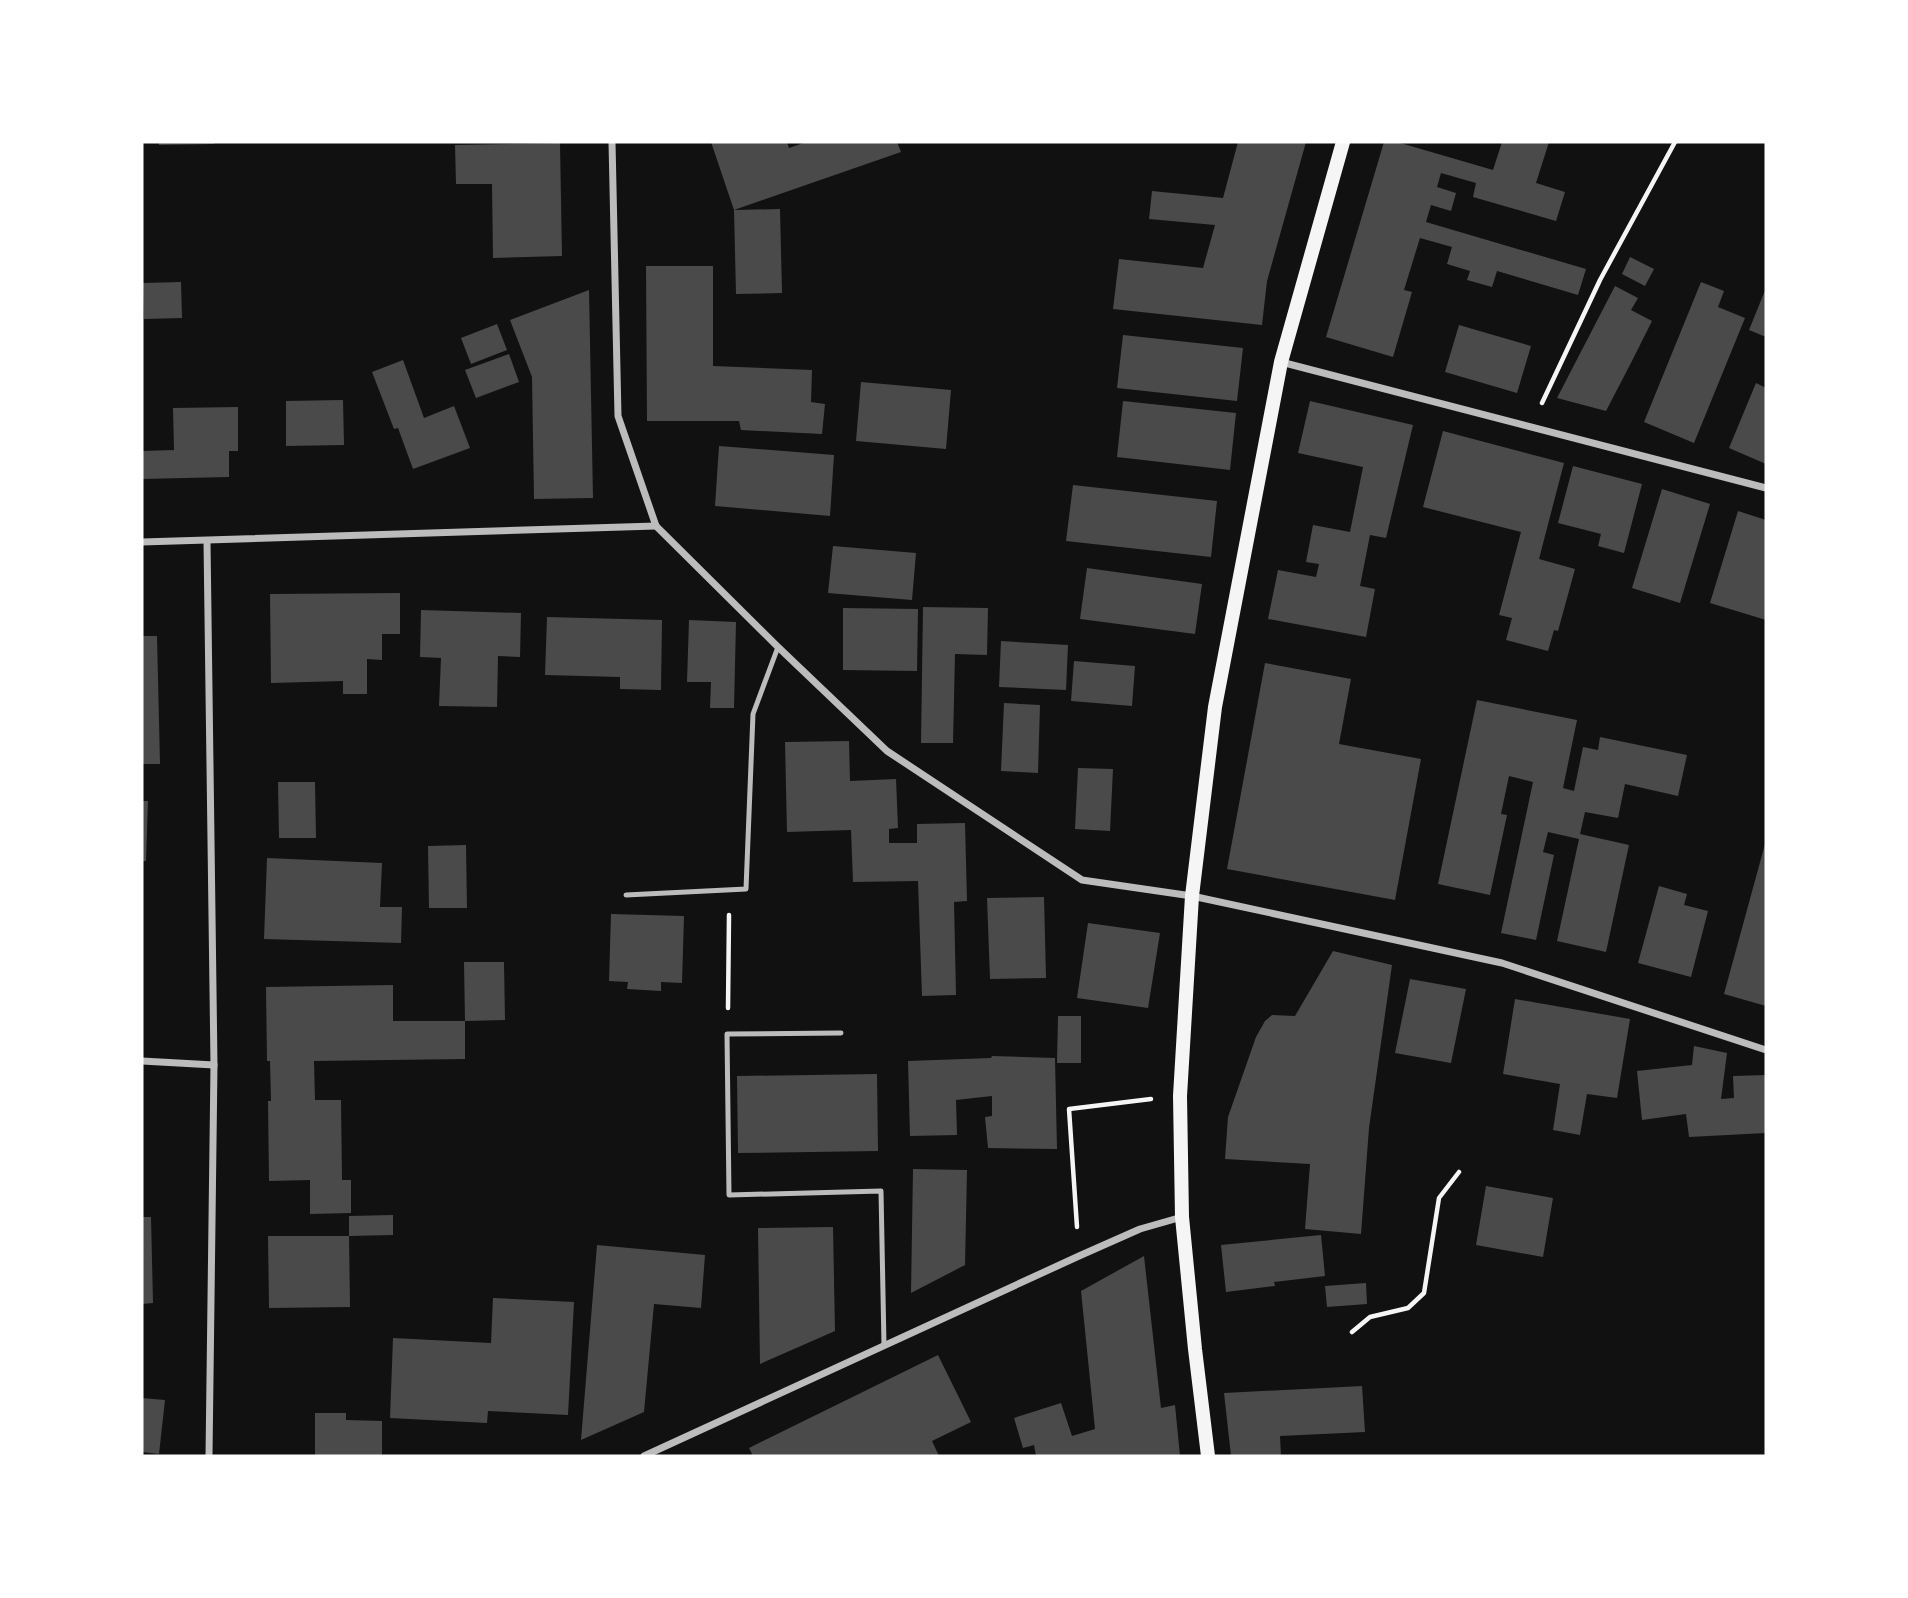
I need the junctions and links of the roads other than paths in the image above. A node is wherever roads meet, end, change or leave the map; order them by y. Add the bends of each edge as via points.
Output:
1 (611, 142) edge
2 (1343, 142) edge
3 (1281, 362) junction
4 (1766, 488) edge
5 (656, 526) junction
6 (207, 541) junction
7 (142, 542) edge
8 (778, 647) junction
9 (626, 895) dead end
10 (1192, 896) junction
11 (841, 1033) dead end
12 (1766, 1050) edge
13 (142, 1061) edge
14 (214, 1065) junction
15 (1182, 1217) junction
16 (884, 1345) junction
17 (209, 1456) edge
18 (644, 1456) edge
19 (1208, 1456) edge

1 - 5 street via 618,416
2 - 3 main road
3 - 4 street
3 - 10 main road via 1215,706
5 - 6 street
5 - 8 street
6 - 7 street
6 - 14 street
8 - 9 lane via 753,714 746,889
8 - 10 street via 887,751 1082,880
10 - 12 street via 1502,963
10 - 15 main road via 1180,1096
11 - 16 lane via 727,1034 729,1195 881,1191
13 - 14 street
14 - 17 street
15 - 16 street via 1140,1229
15 - 19 main road
16 - 18 street

